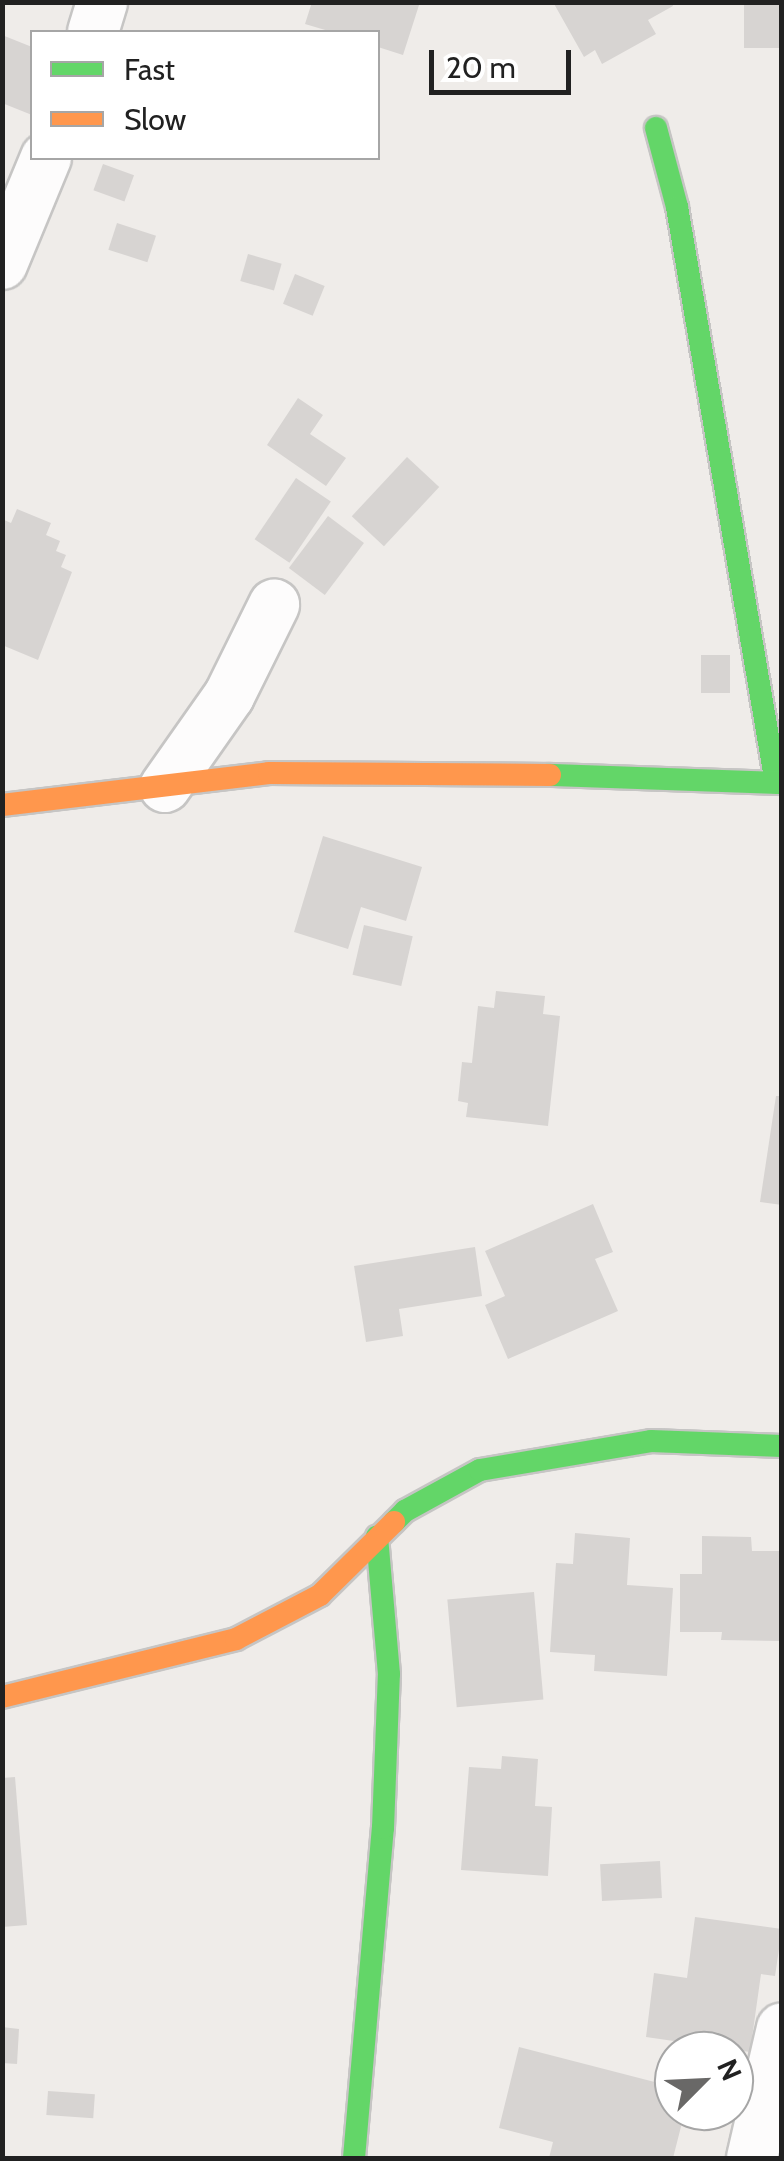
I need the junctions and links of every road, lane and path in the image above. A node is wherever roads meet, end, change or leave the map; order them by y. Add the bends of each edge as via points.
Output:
1 (102, 2) edge
2 (93, 30) edge
3 (656, 128) dead end
4 (45, 160) edge
5 (2, 264) edge
6 (274, 605) dead end
7 (778, 783) edge
8 (166, 786) junction
9 (2, 805) edge
10 (782, 1446) edge
11 (377, 1536) junction
12 (2, 1697) edge
13 (782, 2028) edge
14 (354, 2158) edge
15 (752, 2158) edge

1 - 2 street
3 - 7 street via 678,207
4 - 5 street
6 - 8 street via 229,696
7 - 8 street via 268,773
8 - 9 street
10 - 11 street via 651,1441 480,1470 406,1511
11 - 12 street via 320,1595 236,1639
11 - 14 street via 389,1674 383,1828
13 - 15 street

